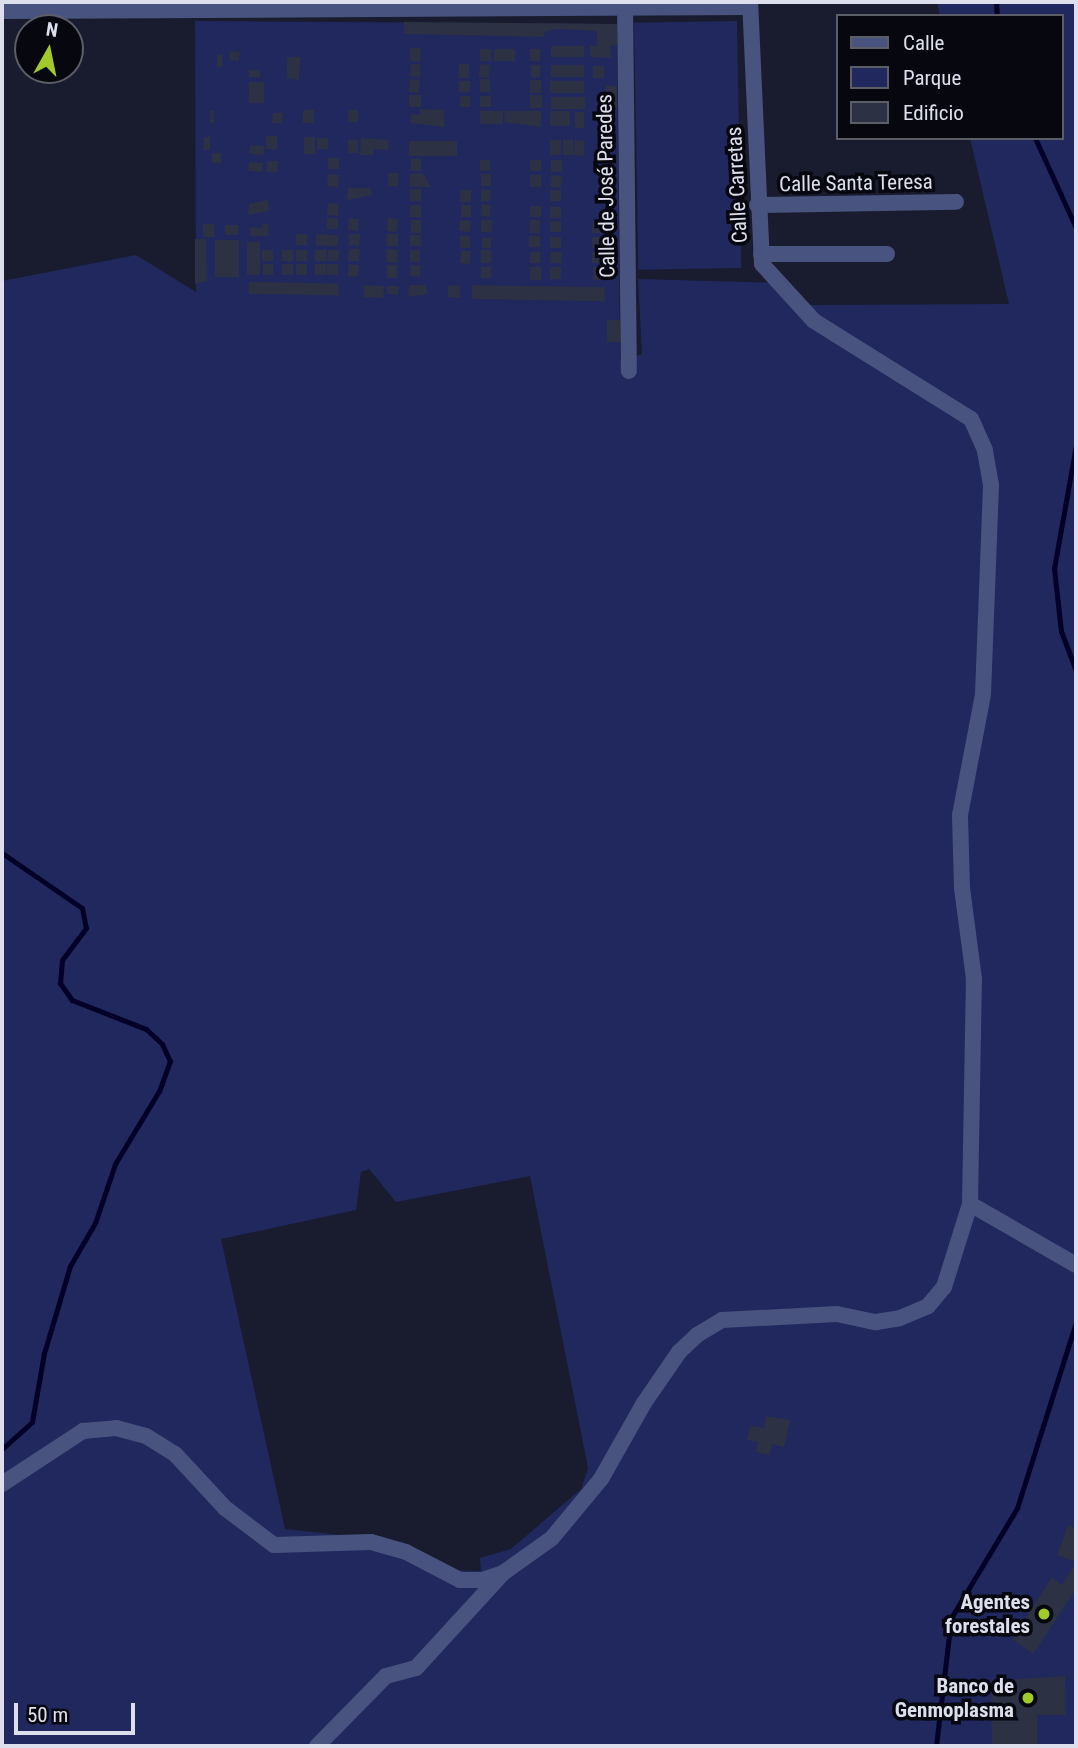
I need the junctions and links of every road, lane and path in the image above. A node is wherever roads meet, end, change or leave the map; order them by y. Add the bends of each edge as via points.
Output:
1 (625, 5) edge
2 (750, 5) edge
3 (201, 6) edge
4 (2, 11) edge
5 (956, 202) dead end
6 (757, 205) junction
7 (761, 254) junction
8 (887, 254) dead end
9 (629, 370) dead end
10 (970, 1205) junction
11 (1076, 1265) edge
12 (589, 1468) dead end
13 (606, 1471) junction
14 (2, 1484) edge
15 (503, 1573) junction
16 (317, 1746) edge

1 - 2 street
1 - 3 street
1 - 9 street, Calle de José Paredes
2 - 6 street, Calle Carretas
3 - 4 street
5 - 6 street, Calle Santa Teresa
6 - 7 street, Calle Carretas
7 - 8 street
7 - 10 street, Calle Carretas via 762,264 814,321 971,419 985,450 991,485 983,694 960,816 962,888 974,979
10 - 11 street
10 - 13 street, Calle Carretas via 944,1287 928,1306 876,1322 837,1314 722,1320 679,1352
12 - 13 street
13 - 15 street, Calle Carretas via 552,1538
14 - 15 street via 83,1431 116,1428 146,1436 175,1454 225,1508 274,1545 371,1542 406,1552 460,1580 482,1580
15 - 16 street via 416,1668 386,1676

